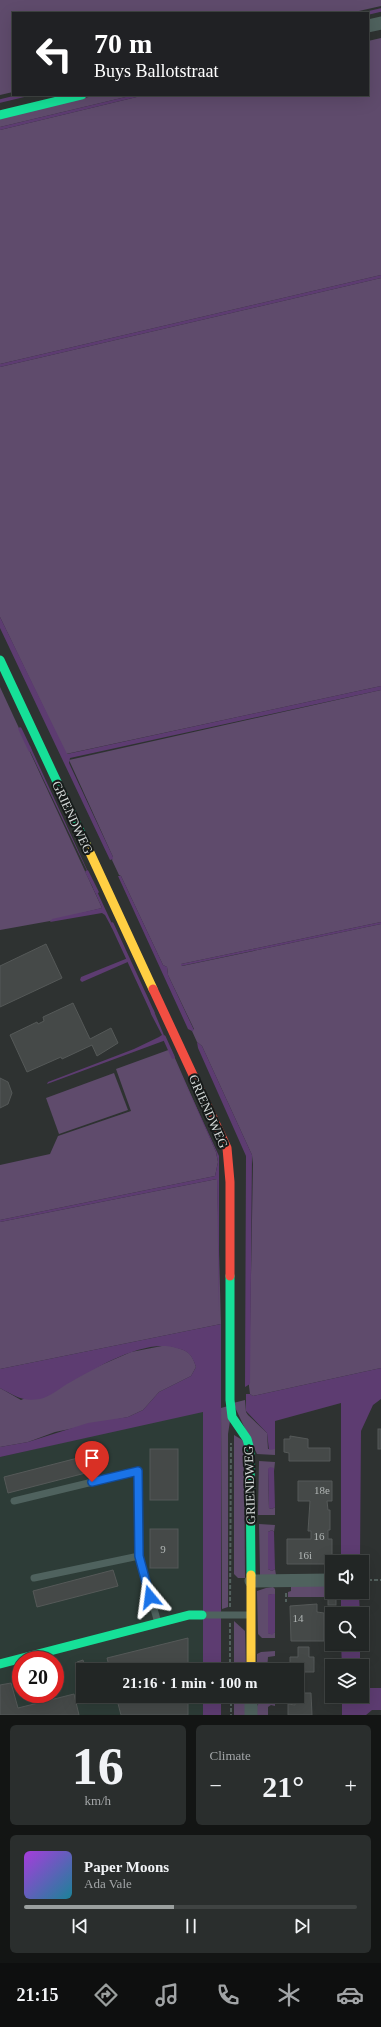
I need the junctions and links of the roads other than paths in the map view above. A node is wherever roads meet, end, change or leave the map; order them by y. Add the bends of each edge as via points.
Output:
1 (381, 23) edge
2 (369, 26) edge
3 (78, 96) edge
4 (0, 115) edge
5 (0, 660) edge
6 (14, 1501) dead end
7 (139, 1556) junction
8 (34, 1578) dead end
9 (325, 1580) edge
10 (251, 1581) junction
11 (202, 1615) joint
12 (251, 1615) junction
13 (158, 1623) junction
14 (1, 1661) edge
15 (251, 1663) edge
16 (251, 1703) edge
17 (251, 1715) edge

1 - 2 street
3 - 4 street
5 - 10 street, GRIENDWEG via 227,1148 230,1182 230,1400 232,1416 247,1439 250,1450
6 - 7 lane via 138,1471
7 - 8 lane
7 - 13 lane
9 - 10 street
10 - 12 street, GRIENDWEG
11 - 12 lane
11 - 13 street via 188,1615
12 - 15 street, GRIENDWEG
13 - 14 street
16 - 17 street

